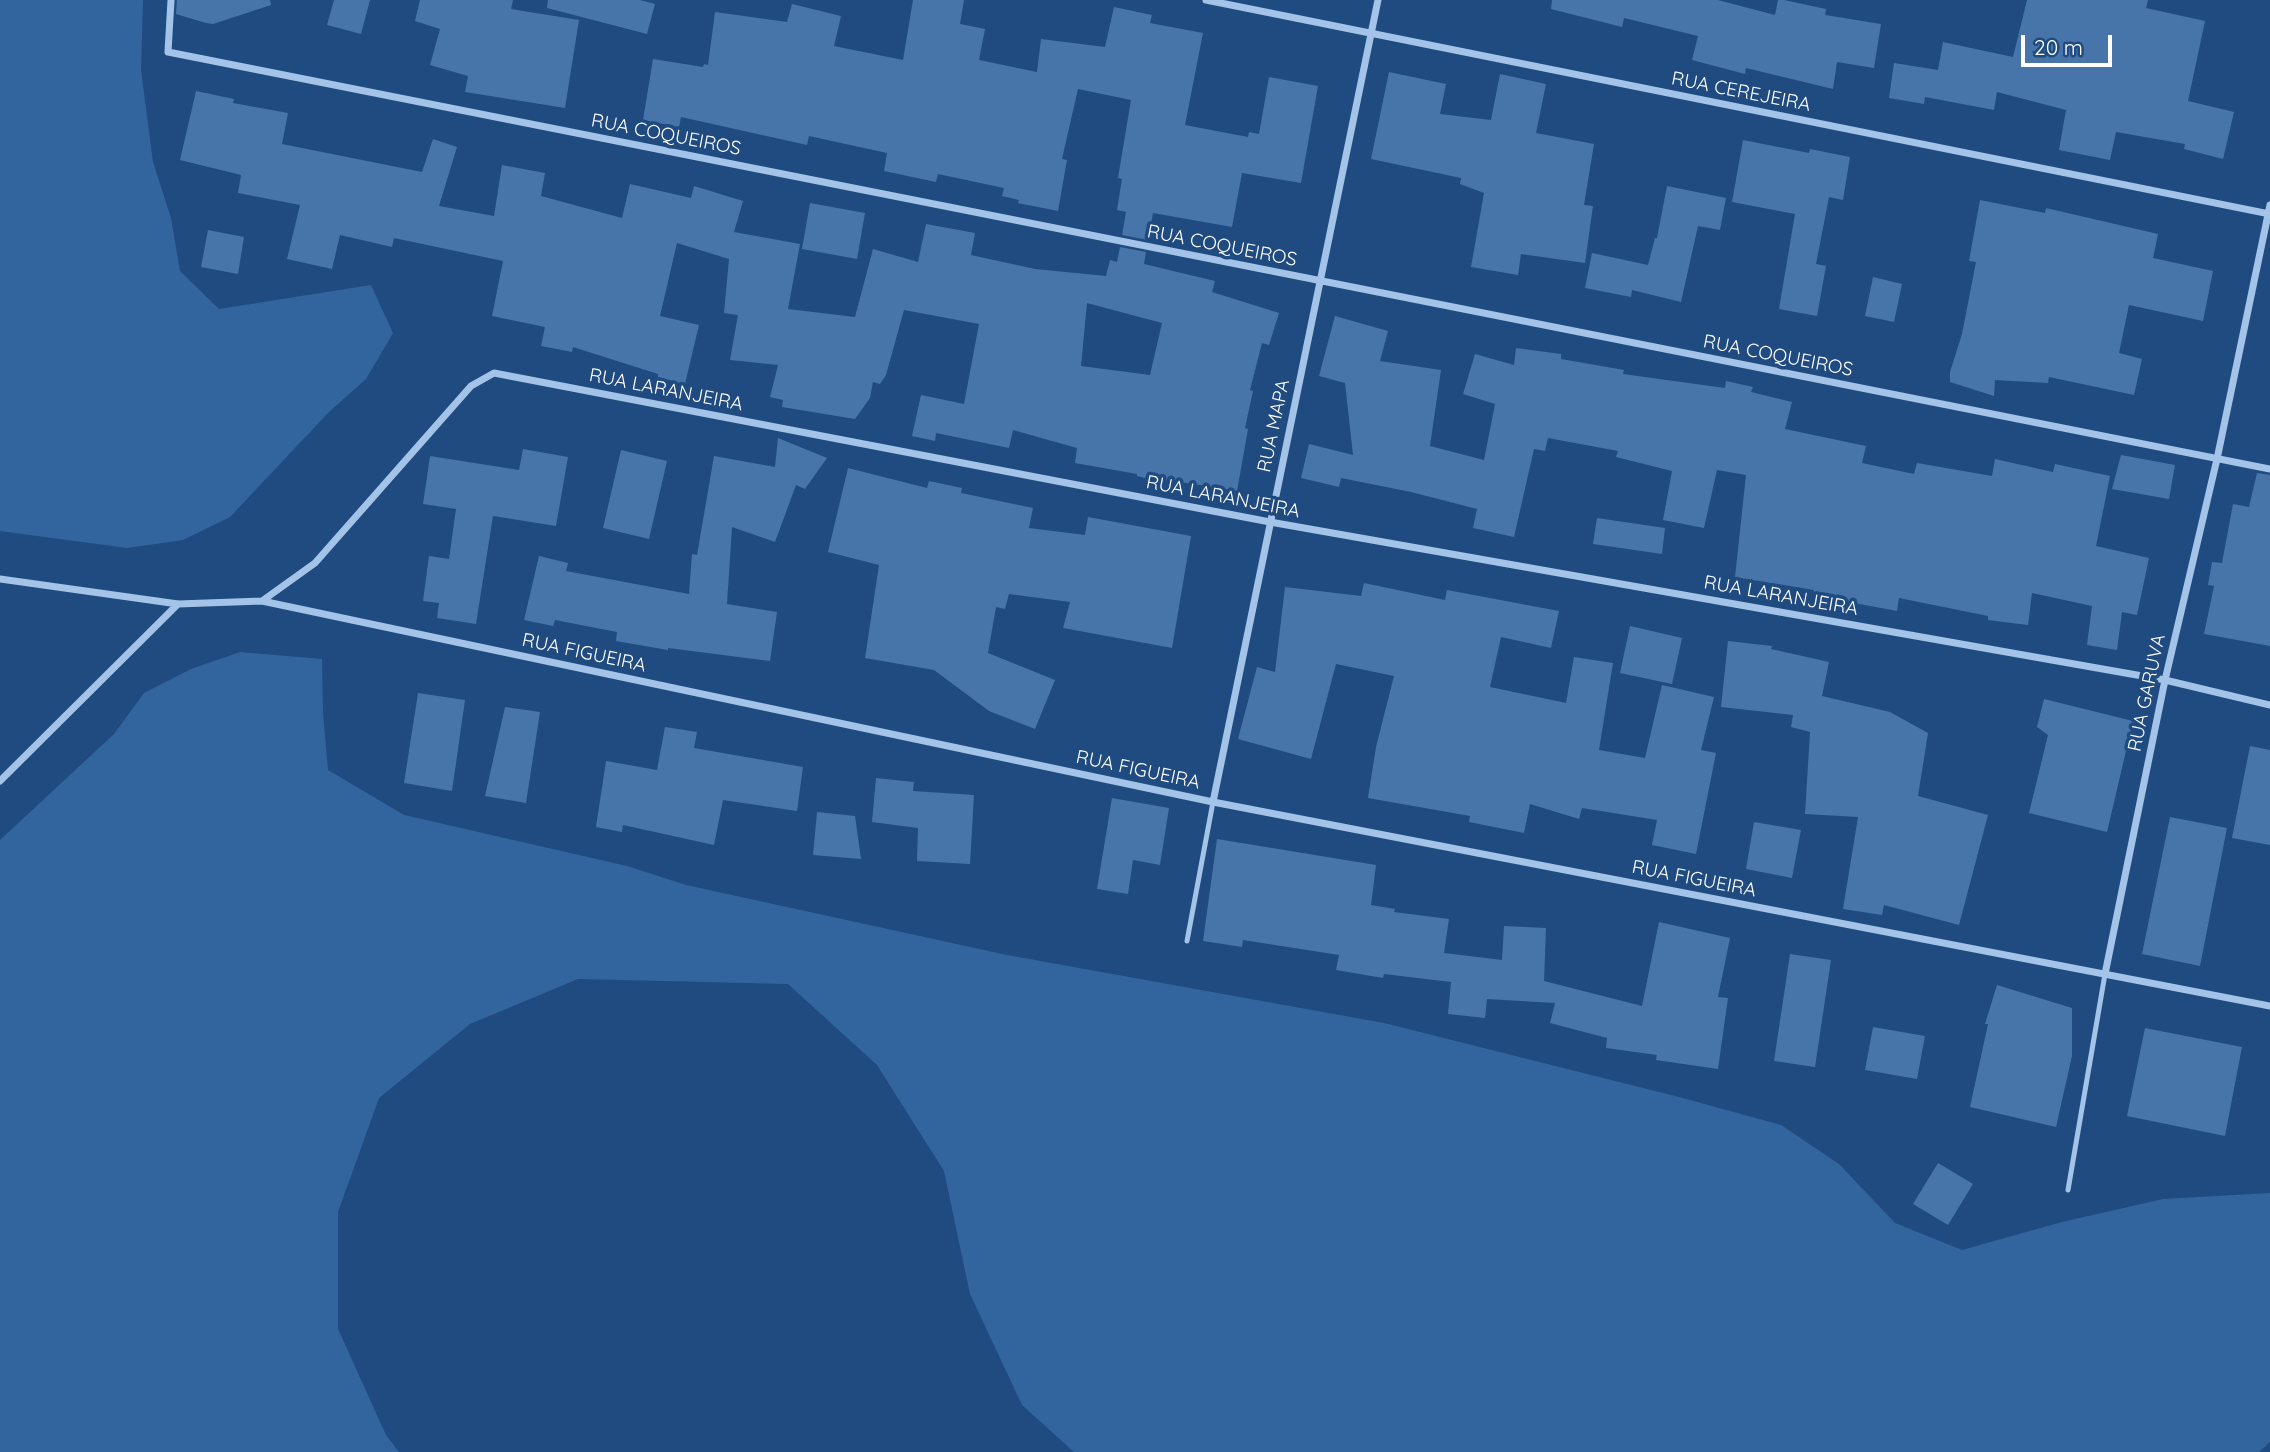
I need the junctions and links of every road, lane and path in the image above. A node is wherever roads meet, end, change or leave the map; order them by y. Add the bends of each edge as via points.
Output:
1 (171, 0) edge
2 (1206, 0) edge
3 (1378, 0) edge
4 (1371, 33) junction
5 (2269, 211) edge
6 (1320, 282) junction
7 (2217, 458) junction
8 (2270, 469) edge
9 (1270, 522) junction
10 (0, 579) edge
11 (262, 601) junction
12 (178, 604) junction
13 (2165, 680) junction
14 (2270, 705) edge
15 (0, 781) edge
16 (1213, 802) junction
17 (1187, 941) dead end
18 (2105, 974) junction
19 (2270, 1006) edge
20 (2068, 1190) dead end

1 - 6 street, RUA COQUEIROS via 168,52
2 - 4 street, RUA CEREJEIRA
3 - 4 street, RUA MAPA
4 - 5 street, RUA CEREJEIRA
4 - 6 street, RUA MAPA
5 - 7 street, RUA GARUVA
6 - 7 street, RUA COQUEIROS
6 - 9 street, RUA MAPA
7 - 8 street, RUA COQUEIROS
7 - 13 street, RUA GARUVA
9 - 11 street, RUA LARANJEIRA via 494,373 471,386 315,563
9 - 13 street, RUA LARANJEIRA
9 - 16 street, RUA MAPA
10 - 12 street, RUA FIGUEIRA
11 - 12 street, RUA FIGUEIRA
11 - 16 street, RUA FIGUEIRA
12 - 15 street
13 - 14 street, RUA LARANJEIRA
13 - 18 street, RUA GARUVA
16 - 17 lane, RUA MAPA
16 - 18 street, RUA FIGUEIRA
18 - 19 street, RUA FIGUEIRA
18 - 20 lane, RUA GARUVA

